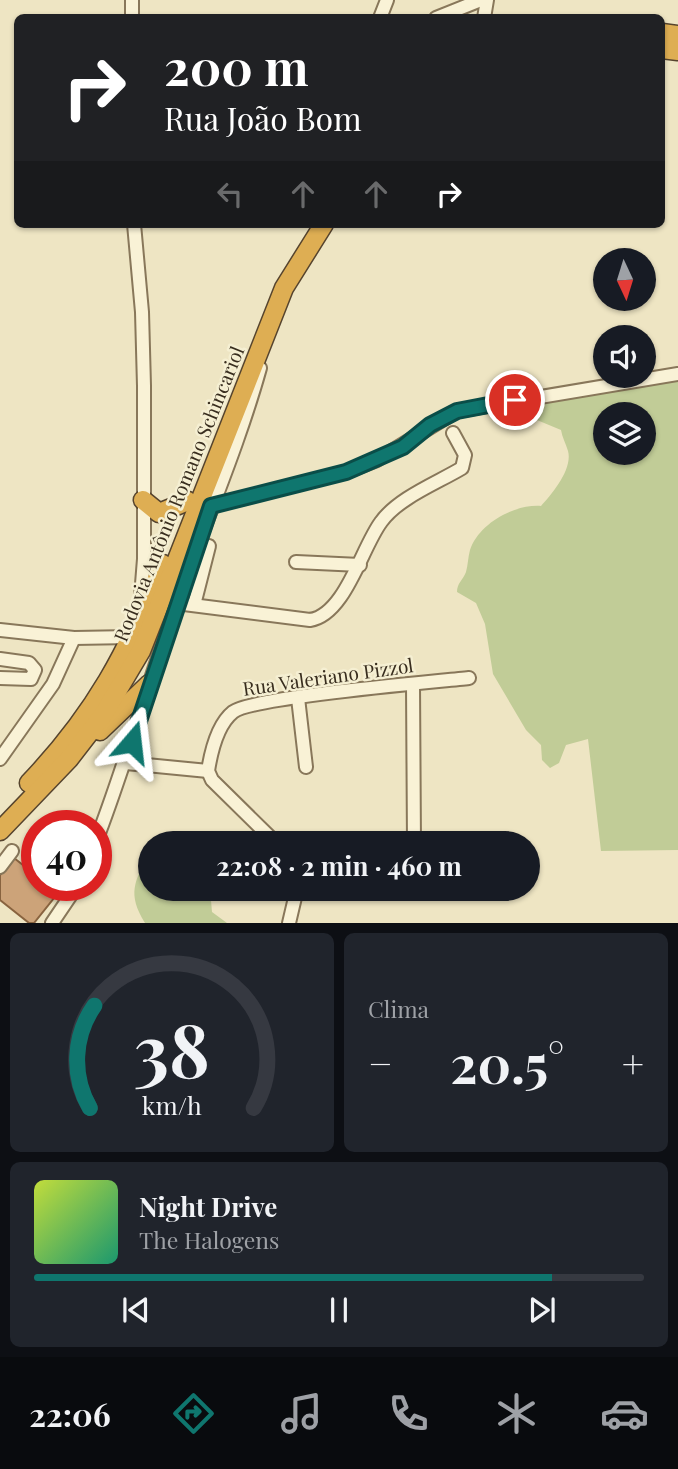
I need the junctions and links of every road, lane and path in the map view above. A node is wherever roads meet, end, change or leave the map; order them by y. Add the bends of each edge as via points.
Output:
1 (481, 0) edge
2 (446, 14) edge
3 (134, 228) edge
4 (307, 228) edge
5 (321, 228) edge
6 (275, 310) junction
7 (678, 374) edge
8 (453, 433) dead end
9 (143, 500) junction
10 (188, 501) junction
11 (211, 506) junction
12 (209, 546) dead end
13 (296, 562) dead end
14 (360, 565) junction
15 (176, 603) junction
16 (194, 605) junction
17 (0, 630) edge
18 (135, 630) junction
19 (74, 638) junction
20 (0, 659) edge
21 (0, 678) edge
22 (469, 678) dead end
23 (149, 684) junction
24 (413, 684) junction
25 (298, 698) junction
26 (0, 759) edge
27 (69, 759) junction
28 (126, 763) junction
29 (306, 767) dead end
30 (208, 771) junction
31 (108, 810) edge
32 (0, 814) edge
33 (0, 831) edge
34 (263, 831) edge
35 (414, 831) edge
36 (12, 851) dead end
37 (0, 867) edge
38 (67, 901) edge
39 (294, 901) edge
40 (52, 923) edge
41 (289, 923) edge

1 - 2 street
3 - 9 street via 144,340
4 - 10 highway, Rodovia Antônio Romano Schincariol via 264,305
5 - 6 highway, Rodovia Antônio Romano Schincariol via 295,267
6 - 11 street via 245,418
6 - 27 highway, Rodovia Antônio Romano Schincariol via 145,643 108,707
7 - 11 street via 457,411 403,447 367,464
8 - 14 street via 465,456 462,468 391,512 380,523
9 - 10 highway via 159,513
9 - 18 street via 144,568
10 - 18 highway, Rodovia Antônio Romano Schincariol
11 - 15 street
12 - 16 street
13 - 14 street
14 - 16 street via 330,609 314,620
15 - 16 street
15 - 23 street
17 - 19 street
18 - 19 street
18 - 32 highway, Rodovia Antônio Romano Schincariol via 93,708
19 - 26 street via 53,684
20 - 21 street via 29,663 35,670 31,679
22 - 24 street, Rua Valeriano Pizzol
23 - 27 highway
23 - 28 street
24 - 25 street, Rua Valeriano Pizzol
24 - 35 street
25 - 29 street
25 - 30 street, Rua Valeriano Pizzol via 234,710 221,730
27 - 33 highway, Rodovia Antônio Romano Schincariol
28 - 30 street
28 - 31 street
30 - 34 street
36 - 37 street
38 - 40 street
39 - 41 street

